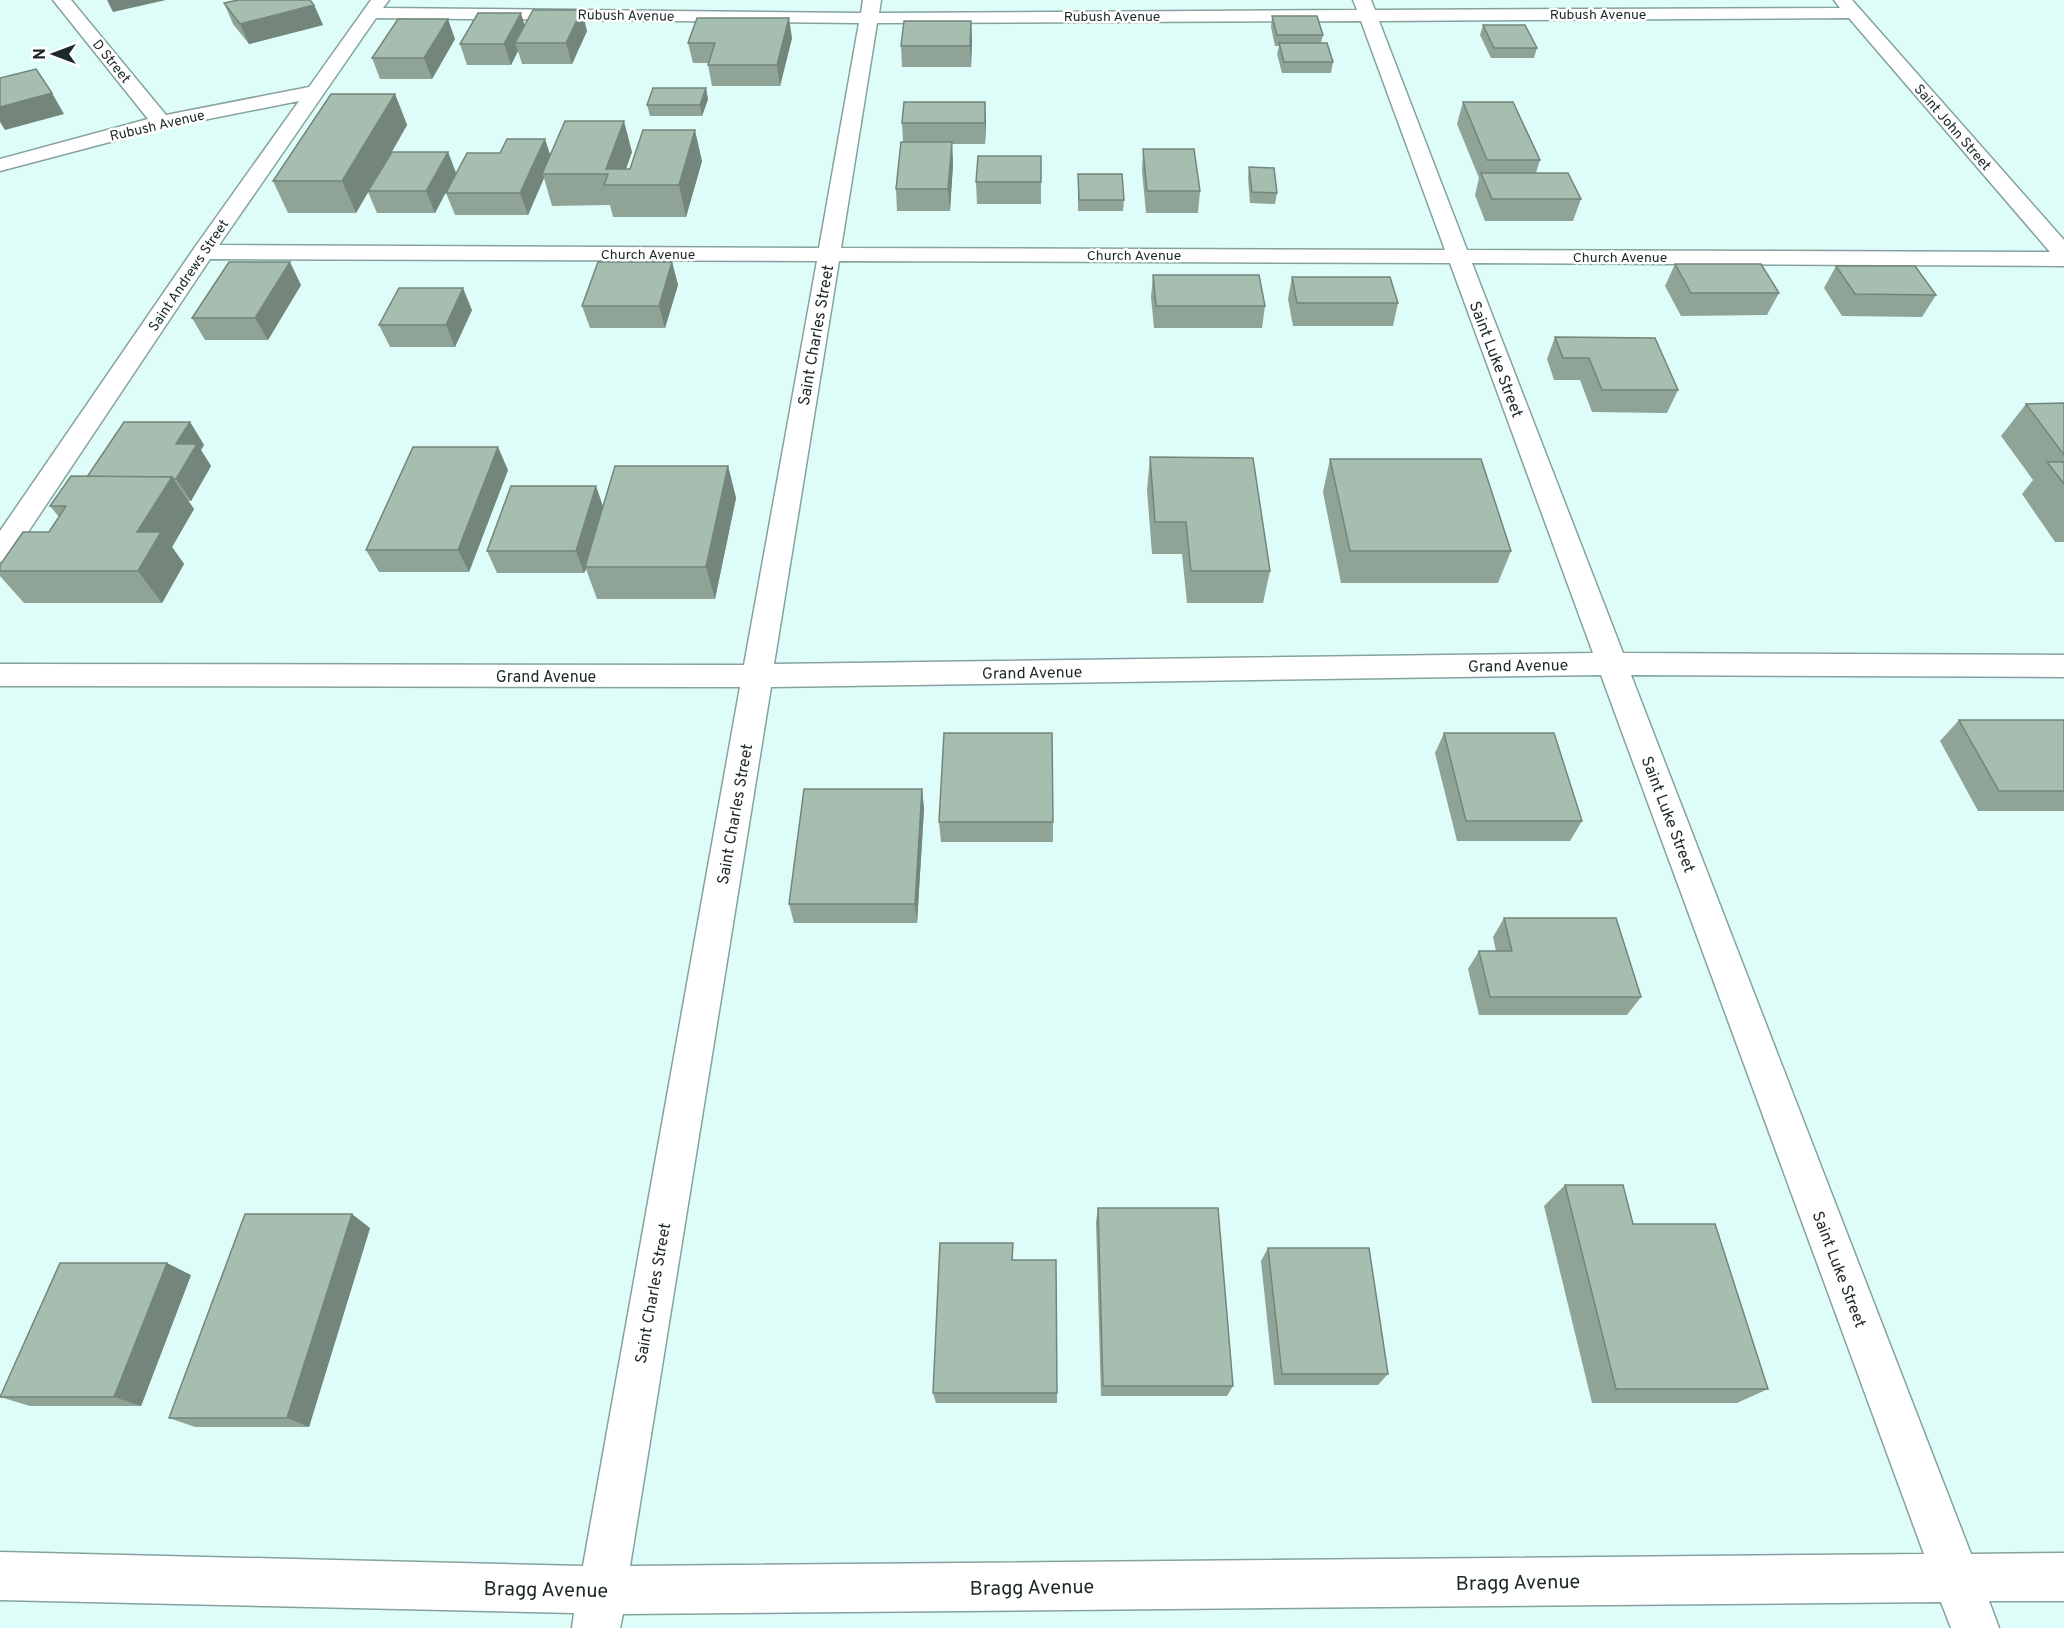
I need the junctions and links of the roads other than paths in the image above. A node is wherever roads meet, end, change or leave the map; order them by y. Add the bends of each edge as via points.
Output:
1 (62, 0) edge
2 (376, 6) edge
3 (1848, 6) edge
4 (1365, 8) edge
5 (870, 9) edge
6 (315, 92) junction
7 (161, 122) junction
8 (0, 165) edge
9 (203, 252) junction
10 (829, 254) junction
11 (2064, 254) edge
12 (1459, 257) junction
13 (2064, 259) edge
14 (0, 552) edge
15 (1612, 664) junction
16 (2064, 666) edge
17 (0, 675) edge
18 (757, 676) junction
19 (0, 1576) edge
20 (1956, 1578) junction
21 (2064, 1578) edge
22 (599, 1609) edge
23 (1975, 1628) edge

1 - 7 street, D Street
2 - 5 street, Rubush Avenue
2 - 6 street, Saint Andrews Street
3 - 4 street, Rubush Avenue
3 - 11 street, Saint John Street
4 - 5 street, Rubush Avenue
4 - 12 street, Saint Luke Street
5 - 10 street, Saint Charles Street
6 - 7 street, Rubush Avenue
6 - 9 street, Saint Andrews Street
7 - 8 street, Rubush Avenue
9 - 10 street, Church Avenue
9 - 14 street, Saint Andrews Street
10 - 12 street, Church Avenue
10 - 18 street, Saint Charles Street
12 - 13 street, Church Avenue
12 - 15 street, Saint Luke Street
15 - 16 street, Grand Avenue
15 - 18 street, Grand Avenue
15 - 20 street, Saint Luke Street
17 - 18 street, Grand Avenue
18 - 22 street, Saint Charles Street
19 - 22 street, Bragg Avenue
20 - 21 street, Bragg Avenue
20 - 22 street, Bragg Avenue
20 - 23 street, Saint Luke Street

